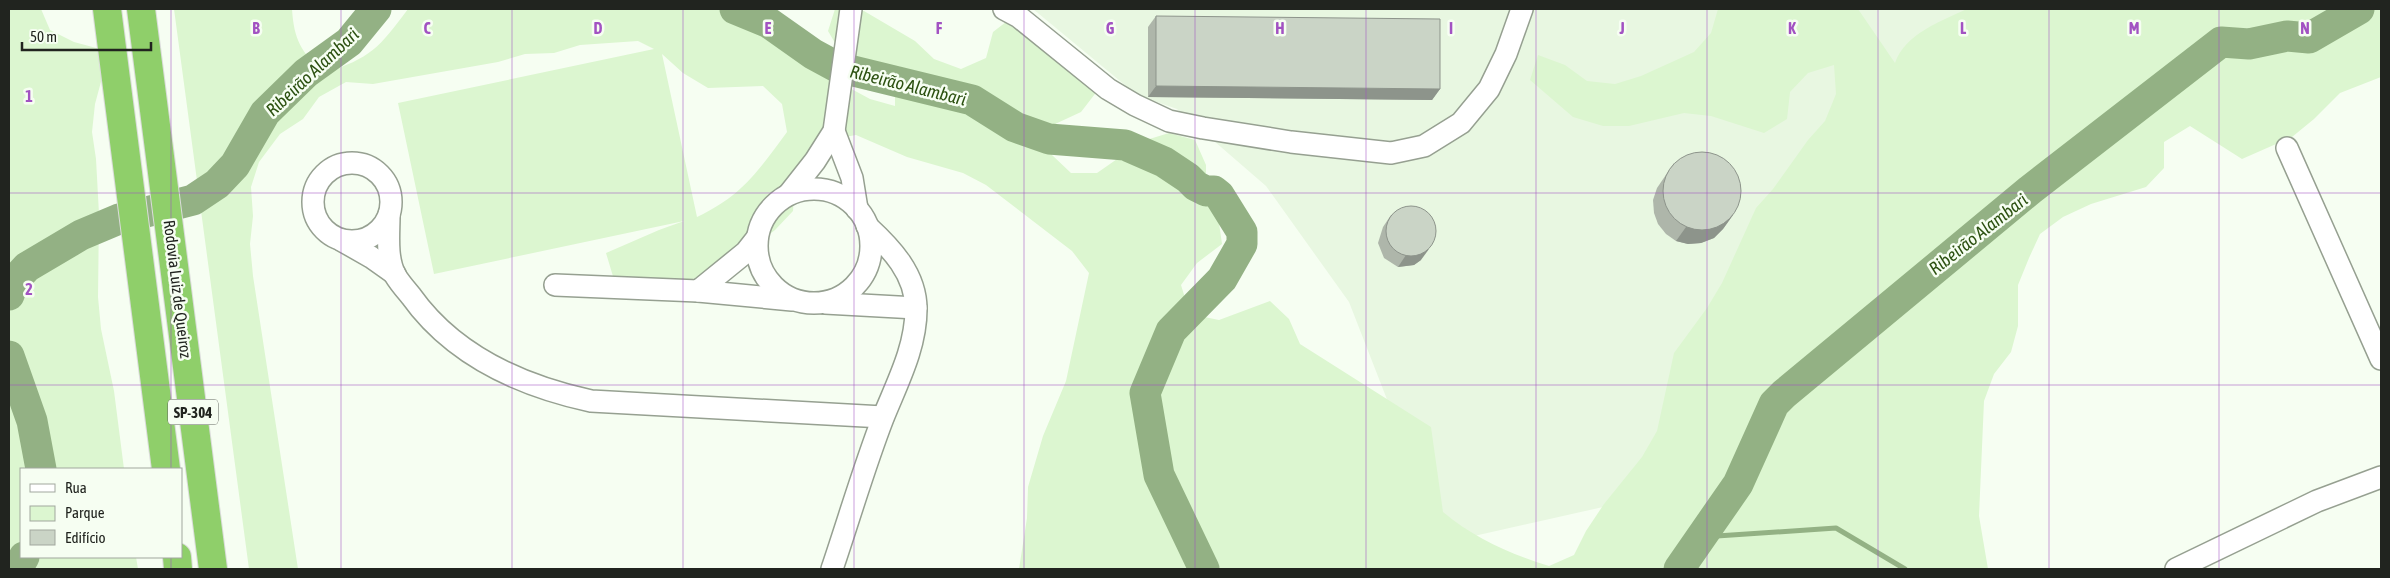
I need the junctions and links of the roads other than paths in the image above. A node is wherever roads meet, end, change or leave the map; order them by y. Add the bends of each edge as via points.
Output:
1 (98, 9) edge
2 (107, 9) edge
3 (141, 9) edge
4 (1004, 9) edge
5 (1522, 9) edge
6 (850, 17) edge
7 (111, 49) junction
8 (835, 123) junction
9 (2287, 148) dead end
10 (789, 194) junction
11 (389, 214) junction
12 (862, 217) junction
13 (757, 238) junction
14 (338, 239) junction
15 (395, 274) junction
16 (555, 285) dead end
17 (698, 291) junction
18 (797, 300) junction
19 (820, 303) junction
20 (916, 308) junction
21 (2381, 359) edge
22 (883, 417) junction
23 (166, 468) edge
24 (2381, 477) edge
25 (213, 569) edge
26 (832, 569) edge
27 (2176, 569) edge

1 - 7 highway
2 - 7 highway, SP-304
3 - 25 highway, Rodovia Luiz de Queiroz / SP-304
4 - 5 street via 1020,17 1108,89 1169,121 1291,142 1391,153 1424,146 1461,123 1488,88 1506,54
6 - 8 street
7 - 23 highway, SP-304
8 - 10 street via 815,161
8 - 12 street
9 - 21 street
10 - 12 street via 807,189 826,190 843,197
10 - 13 street via 774,205 763,220
11 - 14 street via 374,234 357,240
11 - 14 street via 389,189 372,168 353,163 334,166 323,174 312,198 319,223
11 - 15 street via 388,247
12 - 19 street via 871,246 867,267 856,284 840,297
12 - 20 street via 894,251 909,277
13 - 17 street via 746,252
13 - 18 street via 760,262 771,283 782,294
14 - 15 street
15 - 22 street via 434,325 456,343 509,374 553,393 591,401
16 - 17 street
17 - 18 street
18 - 19 street
19 - 20 street
20 - 22 street via 904,370
22 - 26 street
24 - 27 street via 2317,501

